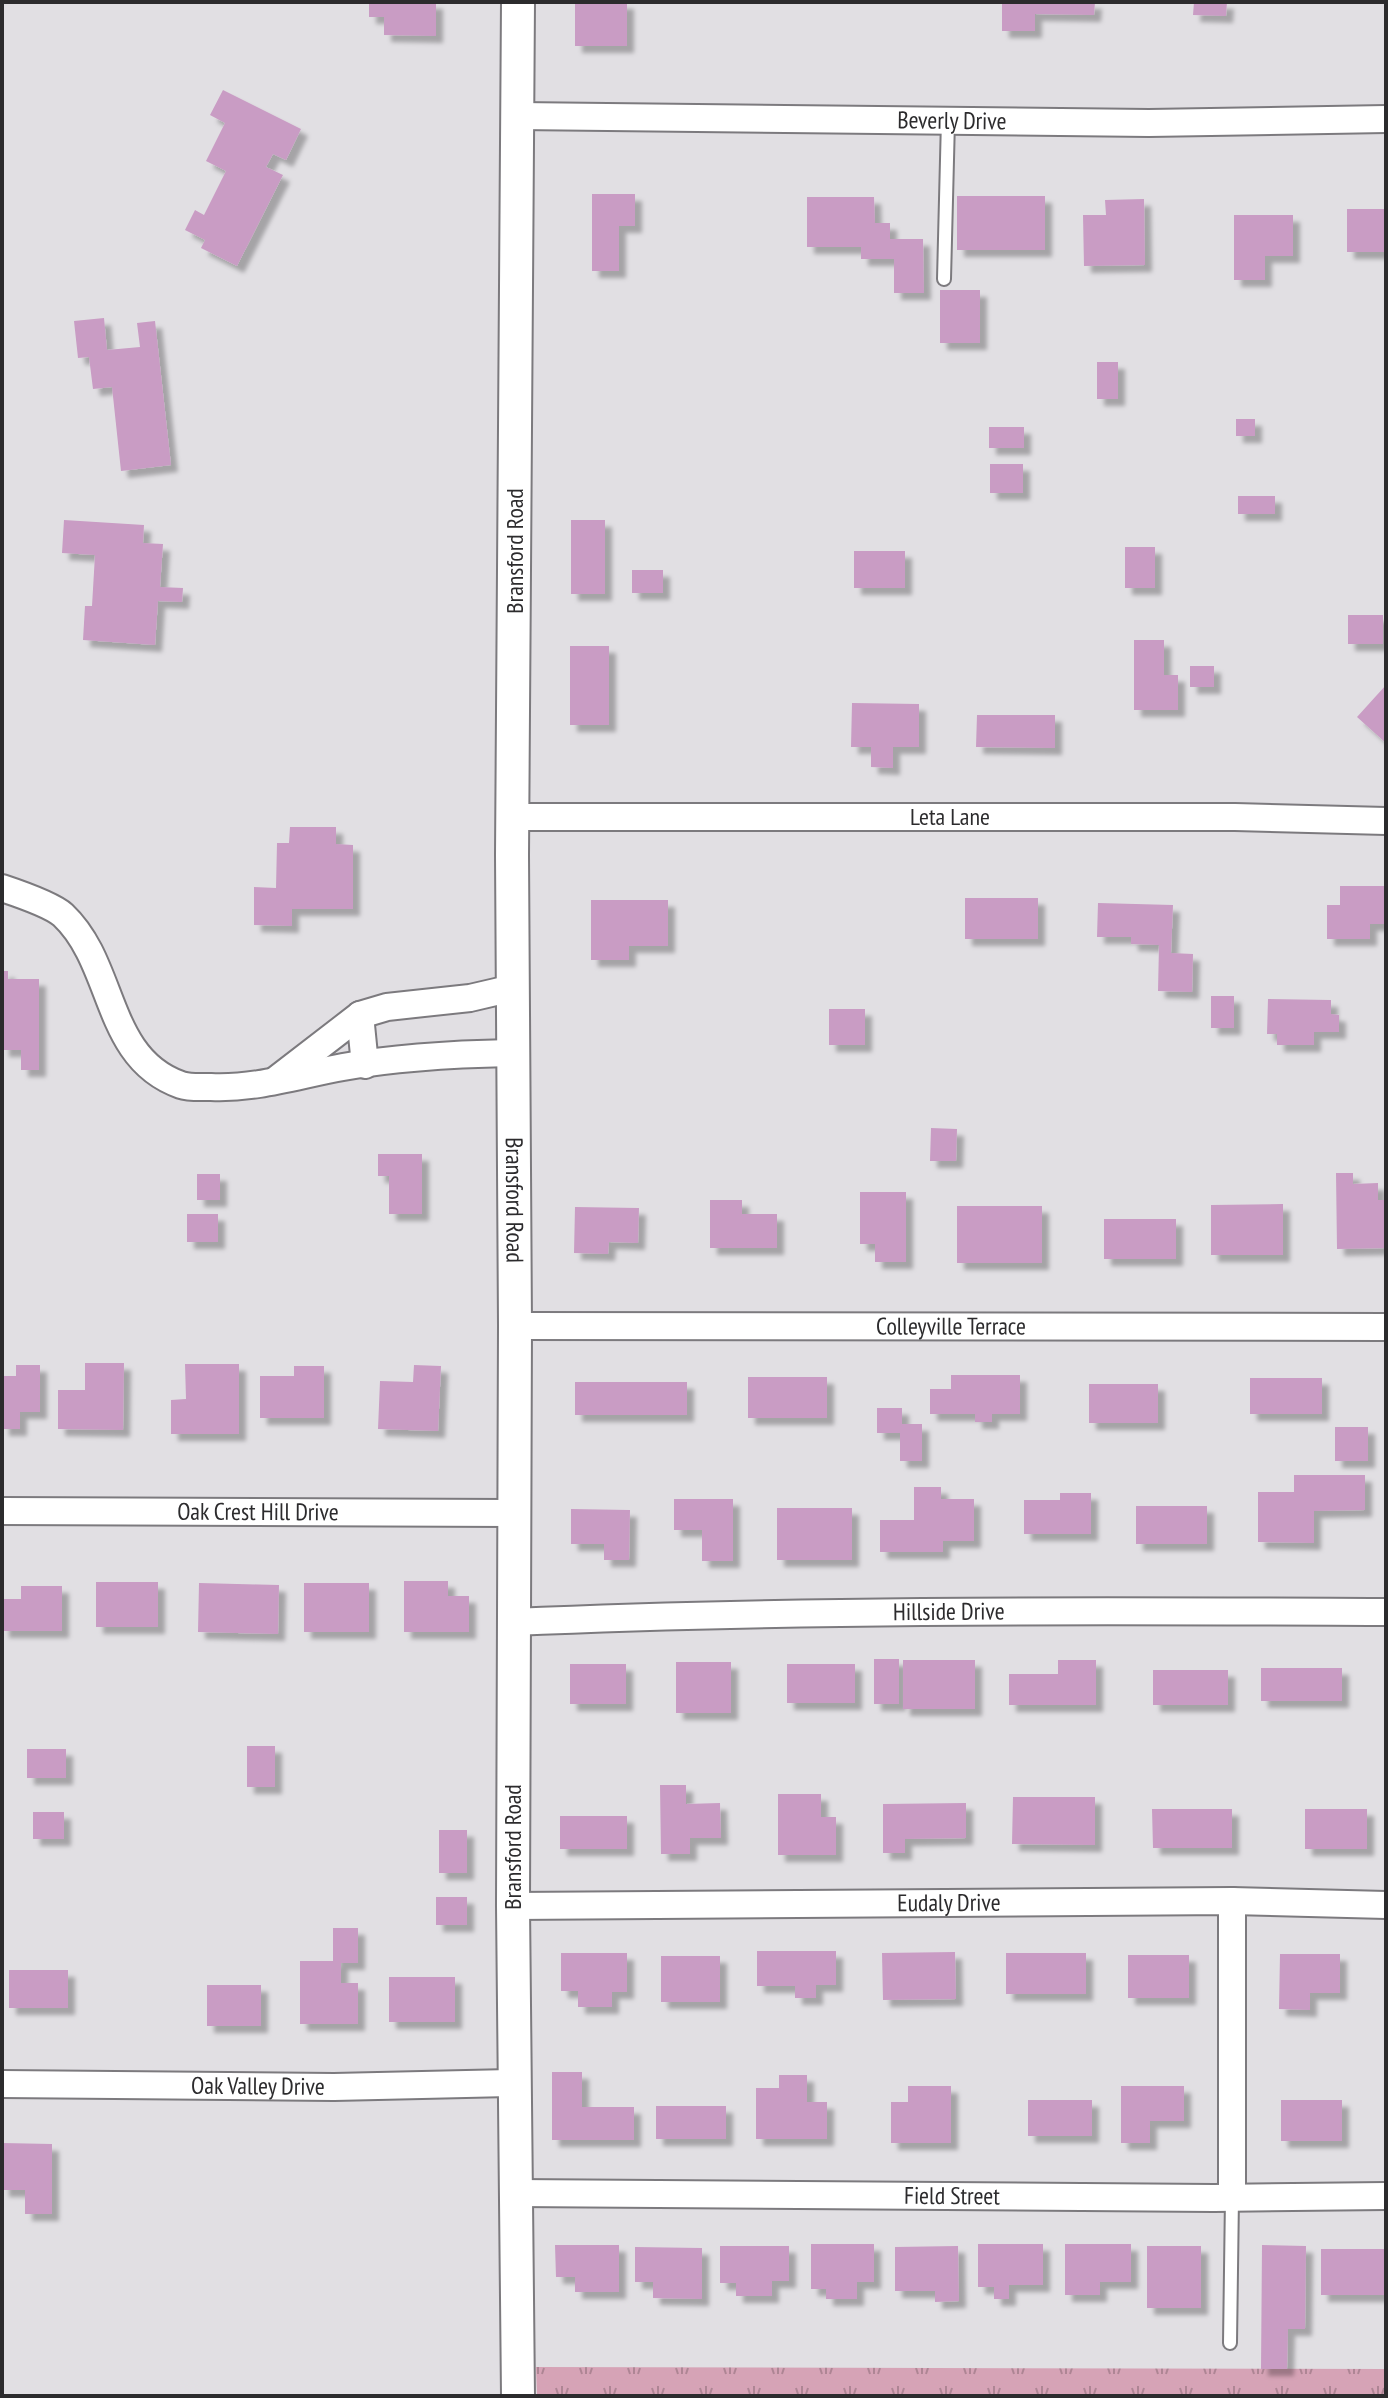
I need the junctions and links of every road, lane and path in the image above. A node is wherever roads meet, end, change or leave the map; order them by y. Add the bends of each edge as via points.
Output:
1 (518, 2) edge
2 (518, 116) junction
3 (1386, 119) edge
4 (948, 120) junction
5 (944, 279) dead end
6 (514, 817) junction
7 (1386, 821) edge
8 (2, 888) edge
9 (513, 988) junction
10 (360, 1015) junction
11 (513, 1053) junction
12 (365, 1065) junction
13 (271, 1084) junction
14 (515, 1326) junction
15 (1386, 1327) edge
16 (2, 1511) edge
17 (514, 1513) junction
18 (1386, 1612) edge
19 (513, 1622) junction
20 (1232, 1901) junction
21 (1386, 1905) edge
22 (513, 1906) junction
23 (515, 2083) junction
24 (2, 2084) edge
25 (516, 2193) junction
26 (1386, 2196) edge
27 (1232, 2197) junction
28 (1230, 2343) dead end
29 (518, 2396) edge

1 - 2 street, Bransford Road
2 - 4 street, Beverly Drive
2 - 6 street, Bransford Road
3 - 4 street, Beverly Drive
4 - 5 lane
6 - 7 street, Leta Lane
6 - 9 street, Bransford Road
8 - 13 street via 61,913 87,944 124,1038 153,1072 184,1086
9 - 10 street
9 - 11 street, Bransford Road
10 - 12 street
10 - 13 street
11 - 12 street via 447,1054
11 - 14 street, Bransford Road
12 - 13 street
14 - 15 street, Colleyville Terrace
14 - 17 street, Bransford Road
16 - 17 street, Oak Crest Hill Drive
17 - 19 street, Bransford Road
18 - 19 street, Hillside Drive via 950,1610
19 - 22 street, Bransford Road
20 - 21 street, Eudaly Drive
20 - 22 street, Eudaly Drive
20 - 27 street
22 - 23 street, Bransford Road
23 - 24 street, Oak Valley Drive
23 - 25 street, Bransford Road
25 - 27 street, Field Street
25 - 29 street, Bransford Road
26 - 27 street, Field Street
27 - 28 lane

